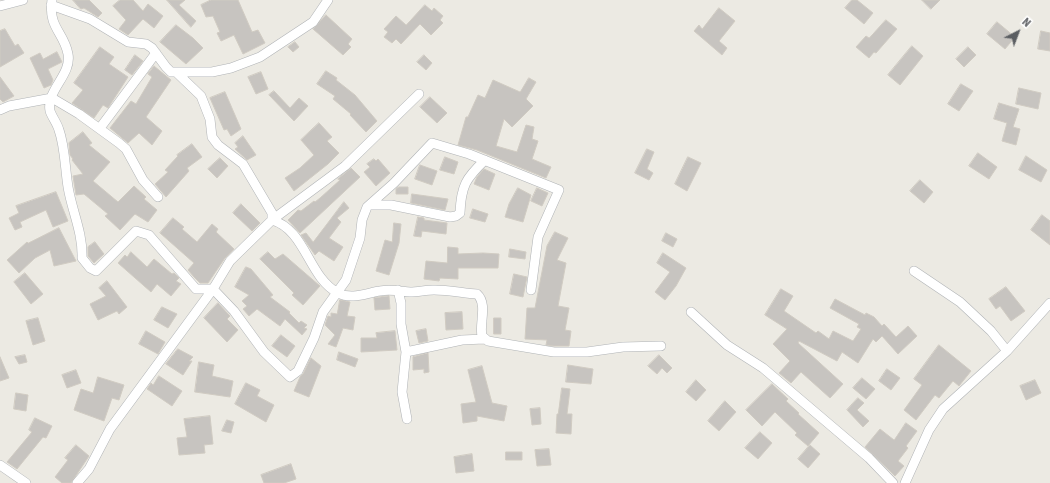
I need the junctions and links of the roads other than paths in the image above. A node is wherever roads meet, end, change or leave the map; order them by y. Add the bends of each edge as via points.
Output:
1 (23, 0) edge
2 (328, 0) edge
3 (52, 3) edge
4 (0, 6) edge
5 (156, 53) junction
6 (176, 72) junction
7 (419, 94) dead end
8 (52, 98) junction
9 (0, 110) edge
10 (100, 128) junction
11 (485, 160) junction
12 (158, 197) dead end
13 (372, 205) junction
14 (272, 220) junction
15 (914, 271) dead end
16 (213, 289) junction
17 (398, 290) junction
18 (531, 290) dead end
19 (338, 293) junction
20 (1050, 303) edge
21 (691, 312) dead end
22 (484, 339) junction
23 (661, 346) dead end
24 (1007, 351) junction
25 (406, 352) junction
26 (407, 419) dead end
27 (0, 465) edge
28 (26, 483) edge
29 (77, 483) edge
30 (893, 483) edge
31 (905, 483) edge

1 - 4 street
2 - 6 street via 313,22 260,57 212,72
3 - 5 street via 90,19 128,42 146,44
3 - 8 street via 53,25 65,46 68,60 67,68
5 - 6 street via 166,67
5 - 10 street
6 - 14 street via 201,96 210,119 212,137 218,145 243,164 272,213
7 - 14 street via 344,166
8 - 9 street
8 - 10 street
8 - 16 street via 50,111 60,134 69,189 82,242 82,258 90,268 96,271 136,231 149,235 196,289
10 - 12 street via 126,149 143,180
11 - 13 street via 432,142
11 - 13 street via 466,181 461,194 460,213 456,216 391,205
11 - 18 street via 559,190 538,237
13 - 19 street via 364,212 360,238 346,280
14 - 16 street via 230,261
14 - 19 street via 294,233 318,271
15 - 24 street via 960,302 991,331
16 - 19 street via 234,311 264,352 290,377 298,371 323,312
16 - 29 street via 110,429 89,469
17 - 19 street via 356,296
17 - 22 street via 477,294 483,310 481,333
17 - 25 street via 401,303 400,324
20 - 24 street
21 - 30 street via 727,345 769,373 869,458
22 - 23 street via 508,346 554,352
22 - 25 street via 462,340
24 - 31 street via 943,409 929,430
25 - 26 street via 402,392
27 - 28 street

